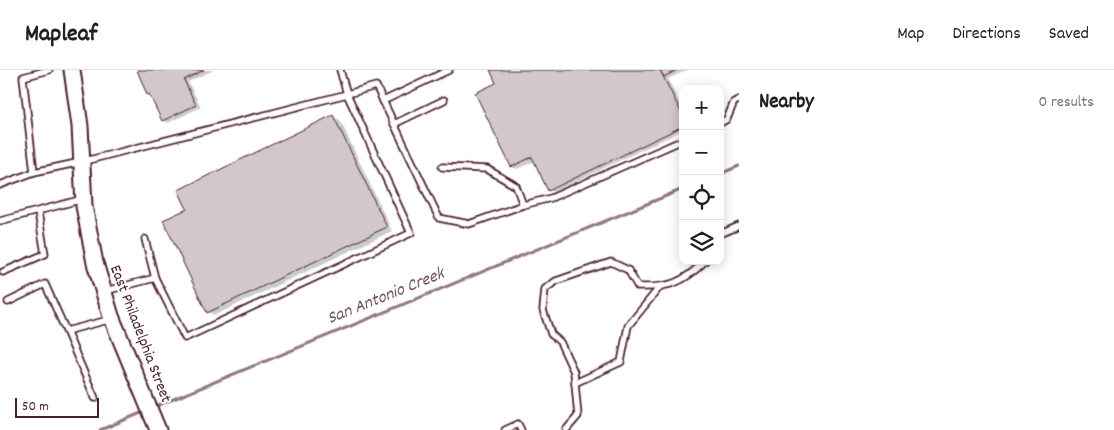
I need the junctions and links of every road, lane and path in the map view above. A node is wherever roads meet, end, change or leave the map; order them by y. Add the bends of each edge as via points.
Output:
1 (49, 70) edge
2 (72, 70) edge
3 (340, 70) edge
4 (449, 70) edge
5 (347, 94) junction
6 (444, 100) dead end
7 (739, 100) edge
8 (383, 101) junction
9 (724, 121) edge
10 (394, 124) junction
11 (679, 142) edge
12 (81, 162) junction
13 (442, 167) dead end
14 (34, 172) junction
15 (0, 184) edge
16 (83, 199) junction
17 (523, 205) junction
18 (38, 212) junction
19 (0, 221) edge
20 (739, 226) edge
21 (724, 232) edge
22 (145, 239) dead end
23 (702, 265) edge
24 (3, 272) dead end
25 (155, 278) junction
26 (659, 288) junction
27 (103, 292) junction
28 (8, 302) dead end
29 (112, 319) junction
30 (66, 332) junction
31 (576, 383) junction
32 (95, 398) dead end
33 (158, 430) edge
34 (506, 430) edge
35 (521, 430) edge
36 (566, 430) edge

1 - 14 lane via 24,76
2 - 12 street, East Philadelphia Street
3 - 5 lane
4 - 8 lane
5 - 8 lane via 376,86
5 - 12 lane
5 - 25 lane via 411,233 185,338
6 - 10 lane
7 - 9 lane via 734,102
8 - 10 lane
10 - 17 lane via 440,218 469,224
11 - 17 lane via 551,198
12 - 14 lane
12 - 16 street, East Philadelphia Street
13 - 17 lane via 487,169 516,186
14 - 15 lane
16 - 18 lane
16 - 27 street, East Philadelphia Street via 94,263
18 - 19 lane
18 - 24 lane via 46,254
20 - 21 lane
22 - 25 lane
23 - 26 lane via 688,278
25 - 27 lane
26 - 31 lane via 628,326 621,362
26 - 31 lane via 638,287 628,270 611,262 545,288 543,310 552,334 560,342 574,372
27 - 29 street, East Philadelphia Street
28 - 30 lane via 46,284
29 - 30 lane
29 - 33 street, East Philadelphia Street
30 - 32 lane
31 - 36 lane via 578,416
34 - 35 lane via 518,424

